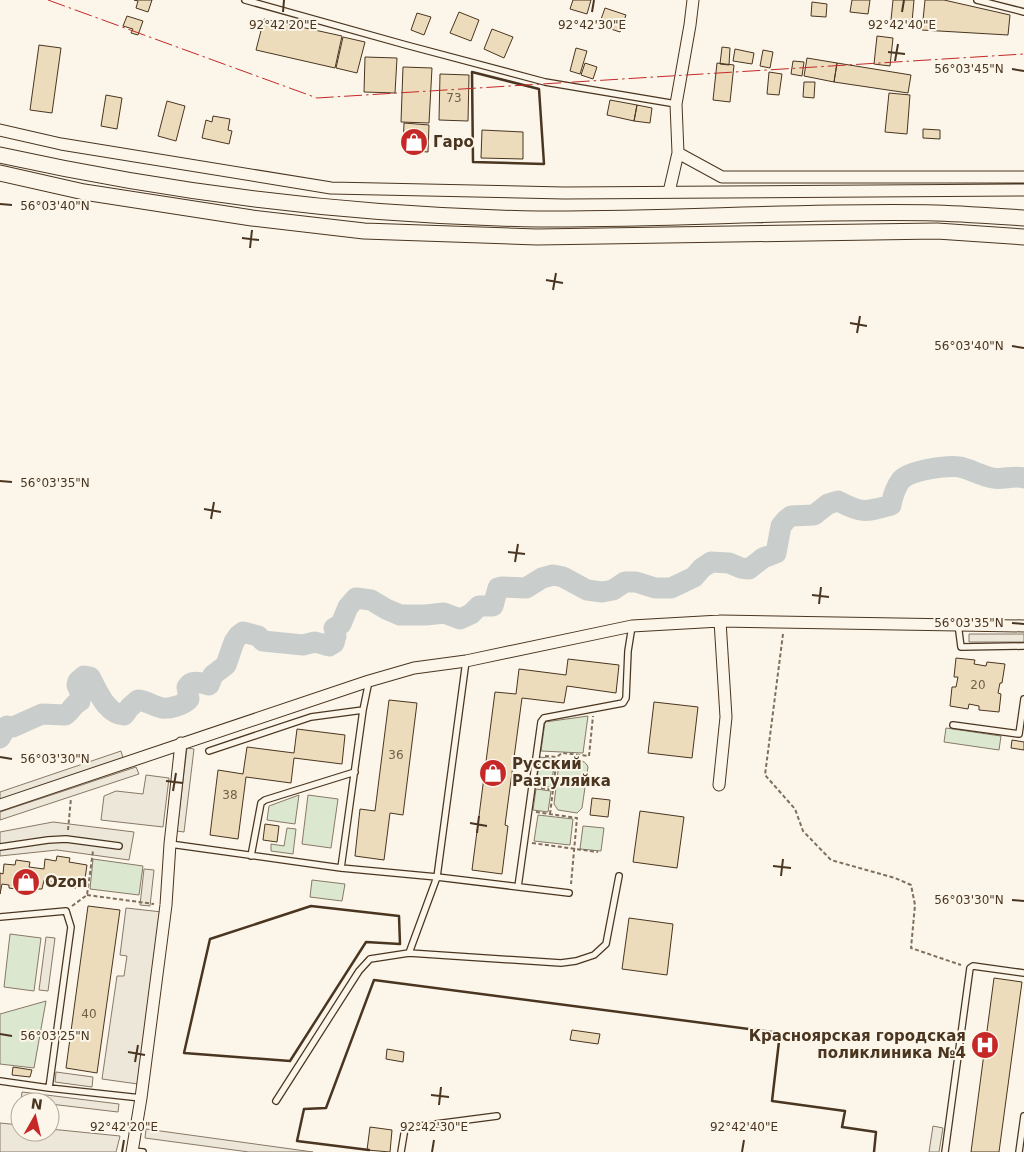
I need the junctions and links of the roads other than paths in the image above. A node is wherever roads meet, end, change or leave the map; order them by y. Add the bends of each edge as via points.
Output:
1 (245, 0) edge
2 (693, 0) edge
3 (977, 0) edge
4 (1024, 12) edge
5 (676, 104) junction
6 (0, 130) edge
7 (678, 153) junction
8 (0, 155) edge
9 (0, 173) edge
10 (1024, 177) edge
11 (1024, 190) edge
12 (670, 192) junction
13 (1024, 218) edge
14 (1024, 237) edge
15 (720, 621) junction
16 (958, 624) junction
17 (632, 626) junction
18 (1024, 626) edge
19 (1024, 646) edge
20 (466, 661) junction
21 (368, 681) junction
22 (1024, 699) edge
23 (363, 710) junction
24 (953, 725) dead end
25 (181, 743) junction
26 (209, 751) dead end
27 (355, 772) junction
28 (719, 785) dead end
29 (0, 805) edge
30 (170, 844) junction
31 (119, 846) dead end
32 (0, 847) edge
33 (251, 856) junction
34 (341, 868) junction
35 (619, 876) dead end
36 (436, 877) junction
37 (518, 887) junction
38 (570, 894) road end
39 (0, 917) edge
40 (409, 953) junction
41 (1024, 973) edge
42 (0, 1081) edge
43 (49, 1088) junction
44 (141, 1098) junction
45 (276, 1101) dead end
46 (497, 1116) dead end
47 (1024, 1116) edge
48 (135, 1152) edge
49 (401, 1152) edge
50 (945, 1152) edge
51 (1019, 1152) edge

1 - 5 lane via 545,82
2 - 5 street
3 - 4 lane
5 - 7 street
6 - 12 street via 61,144 332,188
7 - 10 street via 722,177
7 - 12 street
8 - 13 main road via 108,177 245,199 372,212 538,218 926,213
9 - 14 main road via 84,192 252,218 364,231 537,237 928,231
11 - 12 street
15 - 16 street
15 - 17 street
15 - 28 street via 726,717
16 - 18 street
16 - 19 lane via 961,646
17 - 20 street
17 - 37 lane via 623,703 544,718 541,722
20 - 21 street via 414,668
20 - 36 lane
21 - 23 lane
21 - 25 street
22 - 24 lane via 1019,734
23 - 26 lane via 311,717
23 - 27 lane
25 - 29 street
25 - 30 street
27 - 33 lane via 261,803
27 - 34 lane
30 - 33 lane
30 - 44 street via 166,905
31 - 32 lane via 66,839
33 - 34 lane
34 - 36 lane
35 - 40 lane via 606,944 594,955 561,964
36 - 37 lane
36 - 40 lane
37 - 38 lane
39 - 43 lane via 66,911 71,927
40 - 45 lane via 370,960 359,971
41 - 50 lane via 970,968
42 - 43 lane
43 - 44 lane
44 - 48 street
46 - 49 lane via 405,1128
47 - 51 lane

